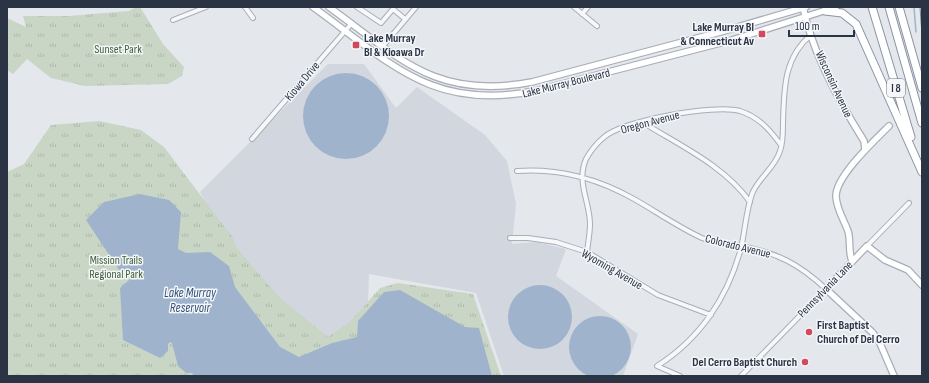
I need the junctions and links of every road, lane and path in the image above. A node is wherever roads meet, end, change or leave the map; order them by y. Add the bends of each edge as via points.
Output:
1 (206, 7) edge
2 (245, 7) edge
3 (313, 7) edge
4 (329, 7) edge
5 (357, 7) edge
6 (416, 7) edge
7 (574, 7) edge
8 (588, 7) edge
9 (804, 7) edge
10 (836, 7) edge
11 (872, 7) edge
12 (889, 7) edge
13 (899, 7) edge
14 (394, 8) edge
15 (825, 11) junction
16 (582, 14) junction
17 (805, 17) junction
18 (253, 18) dead end
19 (405, 19) junction
20 (173, 20) dead end
21 (352, 23) junction
22 (596, 26) dead end
23 (346, 31) junction
24 (724, 31) junction
25 (811, 35) junction
26 (729, 40) junction
27 (382, 46) junction
28 (656, 49) junction
29 (659, 59) junction
30 (922, 88) edge
31 (642, 122) junction
32 (922, 123) edge
33 (889, 126) dead end
34 (252, 139) dead end
35 (781, 145) junction
36 (865, 149) junction
37 (922, 170) edge
38 (517, 171) dead end
39 (581, 176) junction
40 (750, 202) junction
41 (909, 203) dead end
42 (510, 238) dead end
43 (741, 246) junction
44 (867, 246) junction
45 (587, 252) junction
46 (852, 261) junction
47 (922, 285) edge
48 (826, 289) junction
49 (711, 315) junction
50 (680, 376) edge
51 (741, 376) edge
52 (894, 376) edge

1 - 20 street
2 - 18 street
3 - 23 main road, Lake Murray Boulevard
4 - 21 main road, Lake Murray Boulevard
5 - 14 street via 381,23
6 - 19 street
7 - 16 street
8 - 16 street
9 - 17 main road, Wisconsin Avenue
9 - 24 main road, Lake Murray Boulevard
10 - 15 main road, Lake Murray Boulevard
11 - 37 highway, I 8
12 - 32 highway, I 8
13 - 30 highway
14 - 19 street
15 - 17 main road, Lake Murray Boulevard
15 - 37 highway via 842,13 856,24
16 - 22 street
17 - 25 main road, Wisconsin Avenue
17 - 26 main road, Lake Murray Boulevard
19 - 27 street
21 - 23 street, Kiowa Drive
21 - 27 main road, Lake Murray Boulevard
23 - 29 main road, Lake Murray Boulevard via 411,77 436,88 475,96 513,96
23 - 34 street, Kiowa Drive
24 - 26 main road
24 - 28 main road, Lake Murray Boulevard
25 - 35 street via 802,44 786,74
25 - 36 main road, Wisconsin Avenue via 831,83 864,141
26 - 29 main road, Lake Murray Boulevard
27 - 28 main road, Lake Murray Boulevard via 403,61 440,79 476,86 532,82
28 - 29 main road
31 - 35 street, Oregon Avenue via 687,112 733,109 760,121
31 - 39 street, Oregon Avenue via 603,137 586,159
31 - 40 street via 716,168 731,180
33 - 36 main road
35 - 40 street via 773,166 752,193
36 - 46 main road via 841,180 836,195 848,232
38 - 39 street, Colorado Avenue via 545,171
39 - 43 street, Colorado Avenue via 632,198 704,238
39 - 45 street, Oregon Avenue via 590,224
40 - 43 street
41 - 44 street, Pennsylvania Lane
42 - 45 street, Wyoming Avenue via 556,242
43 - 48 street, Colorado Avenue via 800,266
43 - 49 street via 732,279
44 - 46 main road, Pennsylvania Lane
44 - 47 main road via 885,260 908,270
45 - 49 street, Wyoming Avenue via 658,295
46 - 48 main road, Pennsylvania Lane
48 - 51 street, Pennsylvania Lane
48 - 52 main road, Colorado Avenue via 872,332
49 - 50 street via 693,338 657,366

